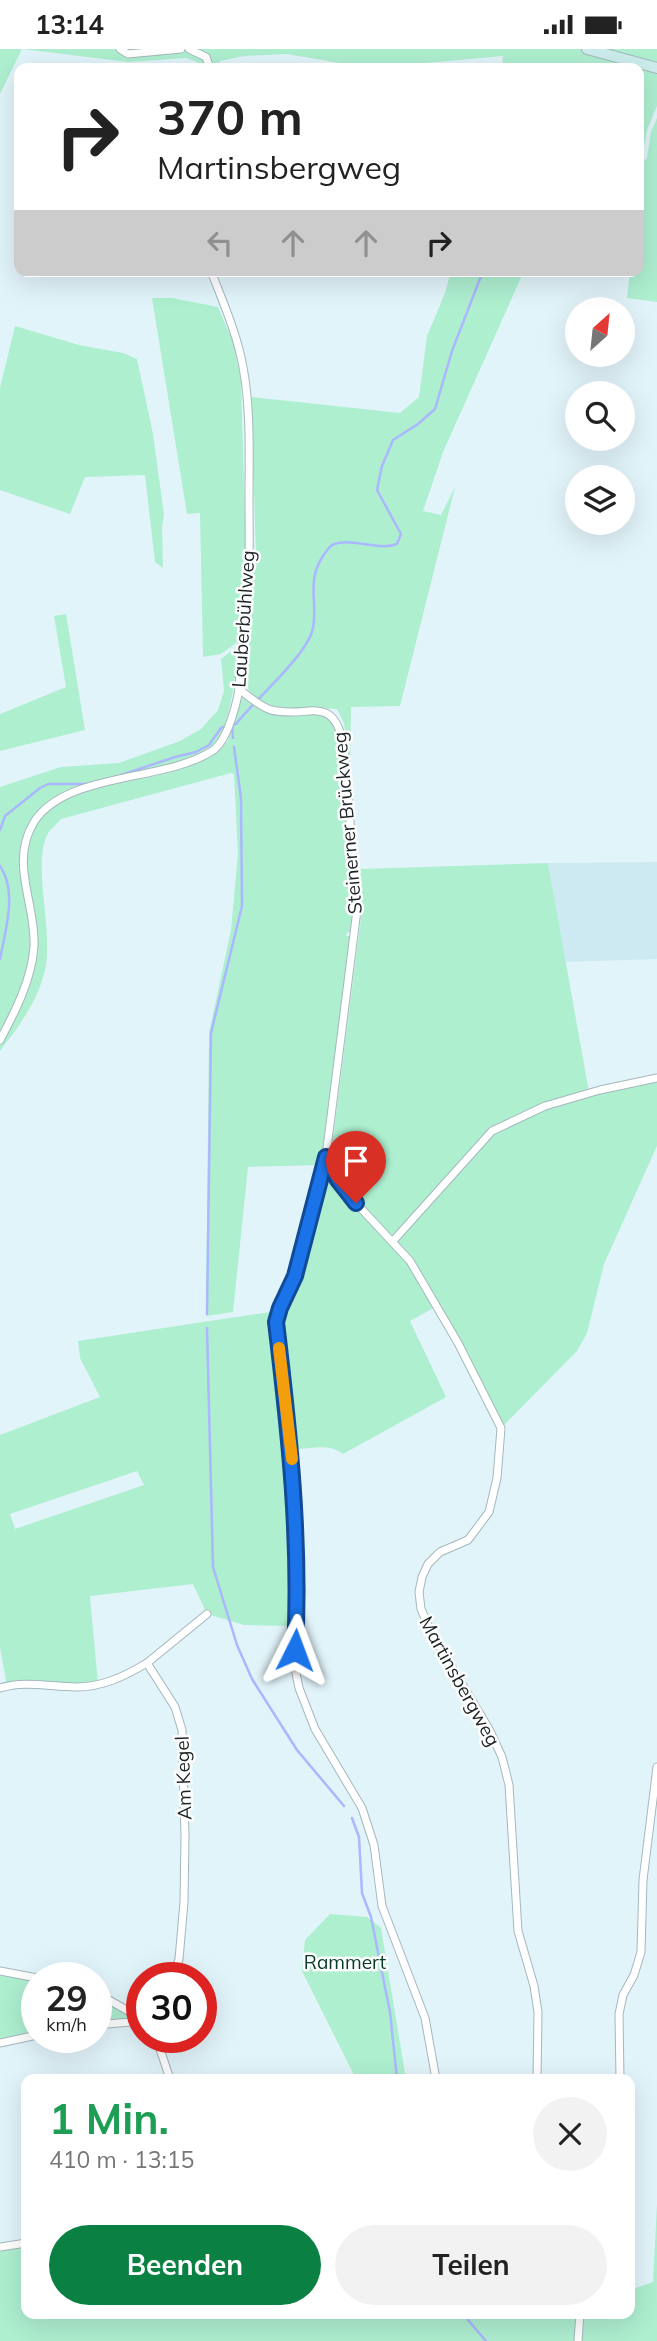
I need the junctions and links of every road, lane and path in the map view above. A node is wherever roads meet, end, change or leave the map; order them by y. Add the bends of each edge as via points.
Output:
1 (120, 49) edge
2 (181, 49) edge
3 (189, 49) edge
4 (587, 49) edge
5 (208, 63) edge
6 (639, 63) edge
7 (213, 277) edge
8 (239, 689) junction
9 (0, 1040) edge
10 (657, 1078) edge
11 (326, 1157) junction
12 (393, 1241) junction
13 (207, 1614) dead end
14 (147, 1663) junction
15 (0, 1688) edge
16 (657, 1767) edge
17 (178, 1962) edge
18 (0, 1972) edge
19 (21, 1975) edge
20 (21, 2038) edge
21 (0, 2043) edge
22 (161, 2053) edge
23 (168, 2074) edge
24 (435, 2074) edge
25 (537, 2074) edge
26 (620, 2074) edge
27 (21, 2244) edge
28 (0, 2247) edge
29 (580, 2319) edge
30 (578, 2341) edge

1 - 2 street via 128,54
3 - 5 street
4 - 6 main road
7 - 8 street, Lauberbühlweg via 243,368 249,436 248,589
8 - 9 street, Lauberbühlweg via 225,737 216,749 195,759 73,792 44,808 25,838 22,859 34,947 26,983
8 - 11 street, Steinerner Brückweg via 272,710 326,713 339,725 344,745 357,910
10 - 12 street via 545,1106 492,1131
11 - 12 street, Martinsbergweg via 356,1203
11 - 24 street, Steinerner Brückweg via 295,1276 276,1322 294,1497 295,1668 315,1729 362,1808 374,1845 382,1906 425,2018
12 - 25 street, Martinsbergweg via 438,1306 501,1428 489,1512 468,1540 440,1552 428,1564 419,1592 431,1632 489,1730 509,1785 518,1931 538,2012
13 - 14 street
14 - 15 street via 99,1684 19,1683
14 - 17 street, Am Kegel via 175,1706 182,1730 184,1902
16 - 26 street via 643,1880 641,1952 619,2014
18 - 19 street
20 - 21 street
22 - 23 street
27 - 28 street
29 - 30 street

